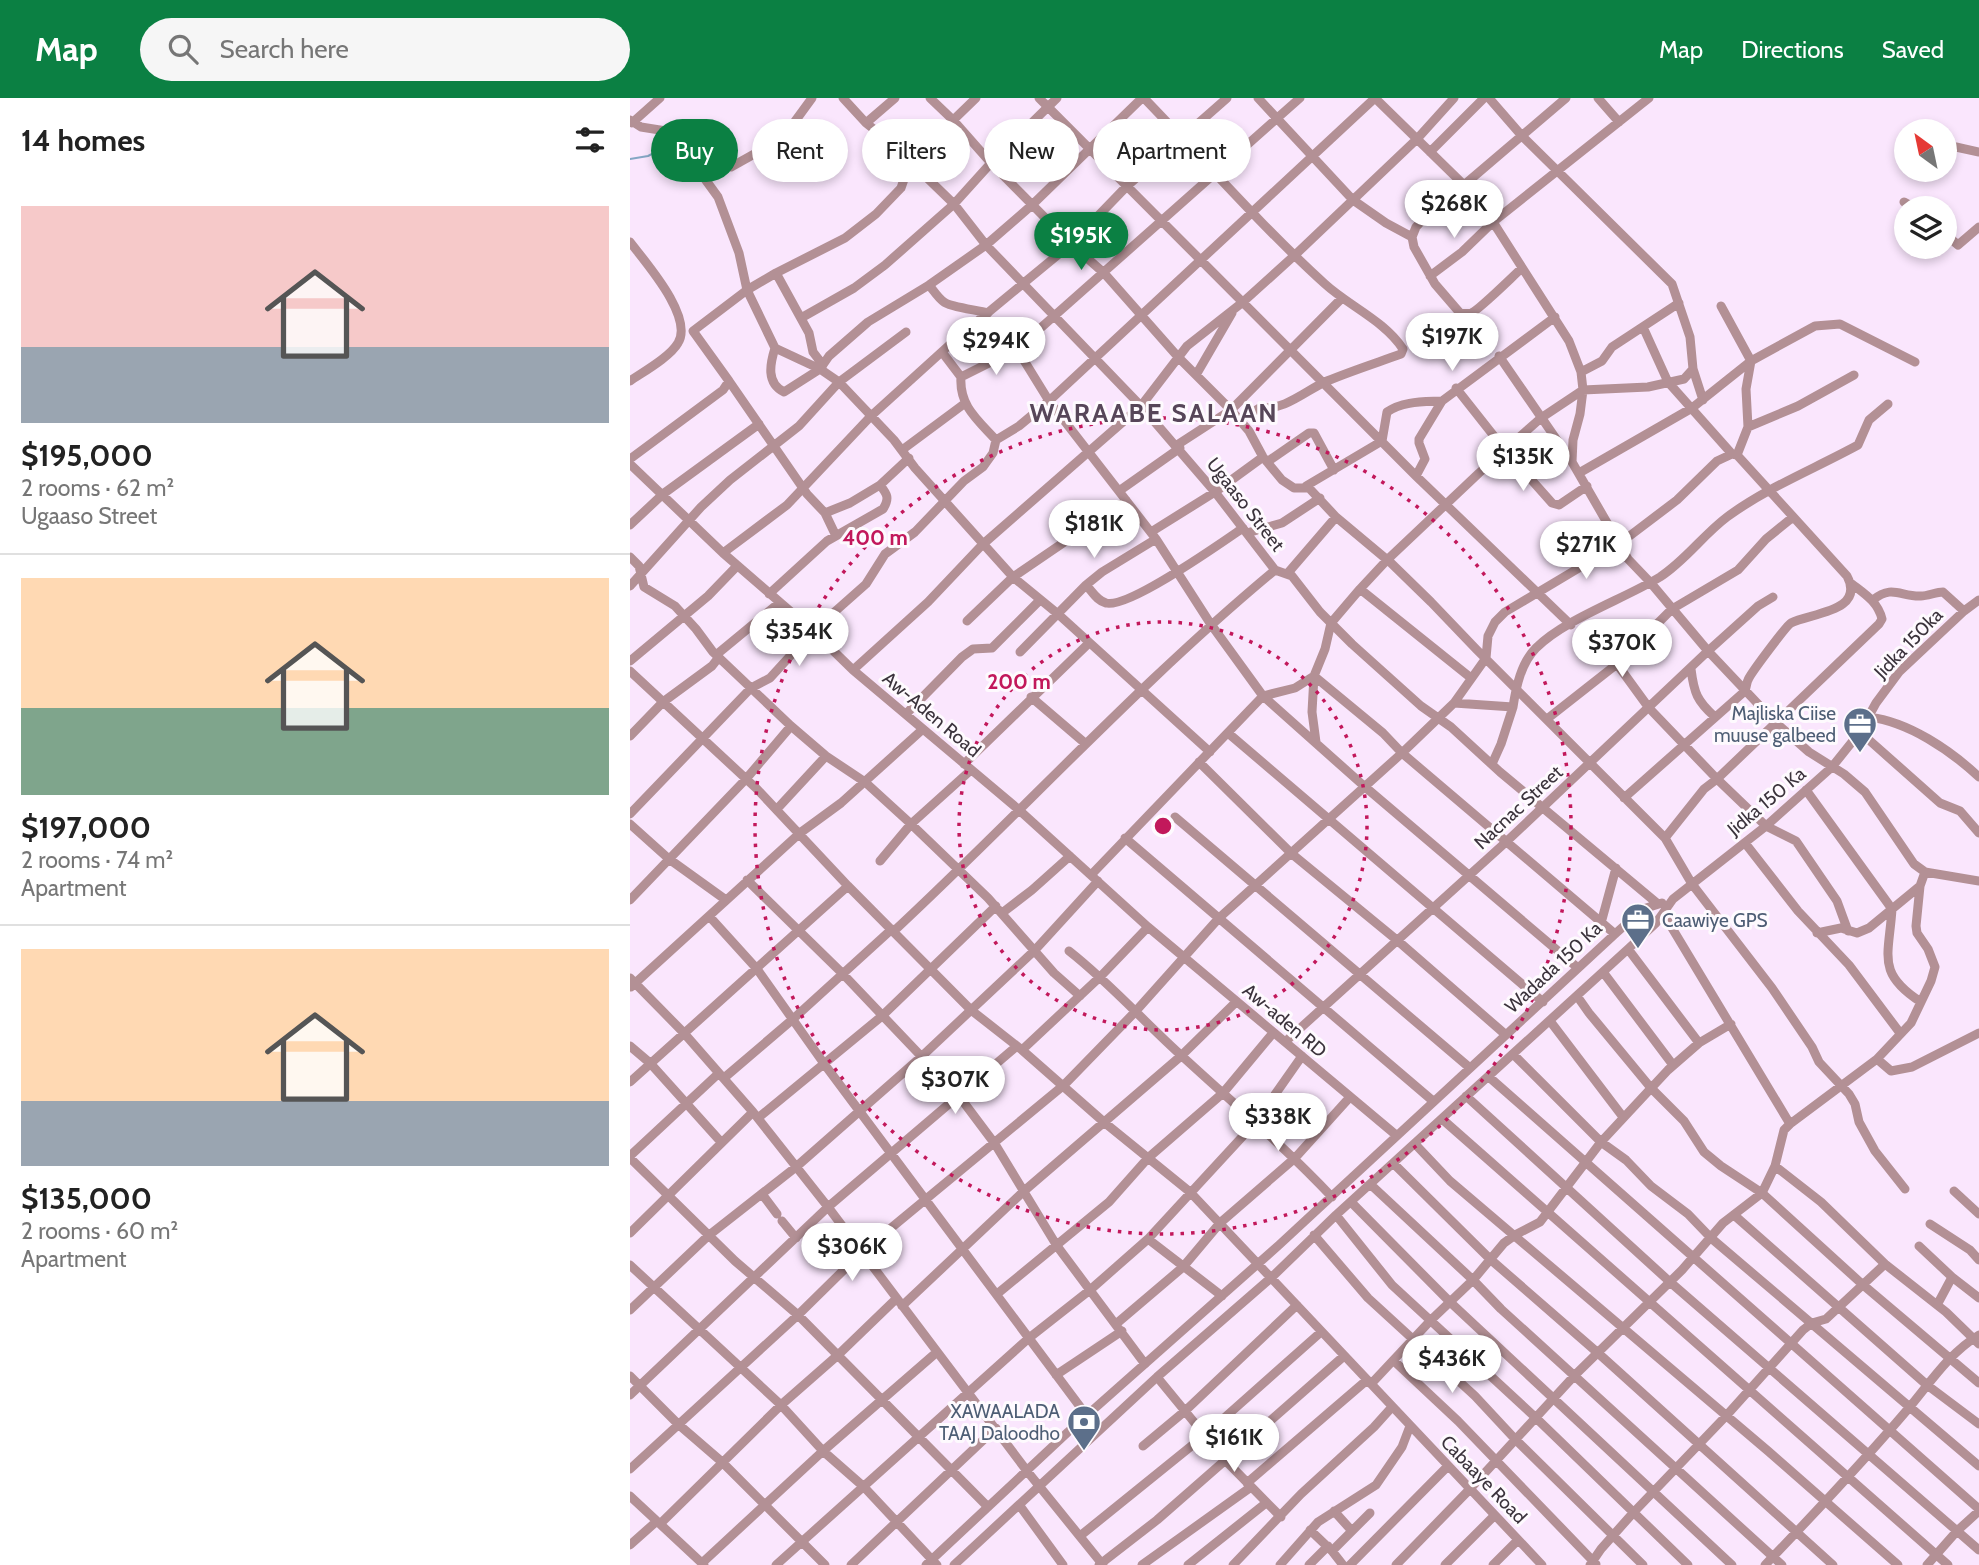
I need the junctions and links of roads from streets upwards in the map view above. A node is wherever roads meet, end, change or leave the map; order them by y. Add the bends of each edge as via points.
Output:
1 (660, 98) edge
2 (812, 98) edge
3 (843, 98) edge
4 (895, 98) edge
5 (930, 98) edge
6 (976, 98) edge
7 (1039, 98) edge
8 (1057, 98) edge
9 (1143, 98) edge
10 (1227, 98) edge
11 (1258, 98) edge
12 (1300, 98) edge
13 (1454, 98) edge
14 (1486, 98) edge
15 (1566, 98) edge
16 (1598, 98) edge
17 (1649, 98) edge
18 (1047, 106) junction
19 (1278, 117) junction
20 (797, 119) edge
21 (862, 119) edge
22 (871, 119) edge
23 (952, 119) edge
24 (954, 119) edge
25 (1034, 119) edge
26 (1163, 119) edge
27 (1203, 119) edge
28 (631, 121) edge
29 (1619, 122) junction
30 (1522, 136) junction
31 (1417, 139) junction
32 (970, 140) edge
33 (1251, 141) edge
34 (1957, 146) edge
35 (1089, 148) junction
36 (1430, 152) junction
37 (1979, 152) edge
38 (984, 156) edge
39 (1312, 156) junction
40 (984, 170) edge
41 (1559, 170) junction
42 (903, 182) edge
43 (930, 182) edge
44 (1009, 182) edge
45 (1132, 182) edge
46 (1206, 182) edge
47 (1225, 182) edge
48 (1127, 186) junction
49 (1464, 186) junction
50 (1353, 200) junction
51 (954, 204) junction
52 (1032, 205) junction
53 (1253, 212) junction
54 (1162, 221) junction
55 (1493, 222) junction
56 (1979, 227) edge
57 (1412, 237) junction
58 (630, 242) edge
59 (1071, 244) junction
60 (1957, 244) edge
61 (986, 245) junction
62 (1295, 255) junction
63 (1201, 260) junction
64 (1522, 268) junction
65 (776, 273) junction
66 (1104, 273) junction
67 (1430, 276) junction
68 (1025, 284) junction
69 (929, 285) junction
70 (747, 290) junction
71 (1342, 298) junction
72 (1243, 302) junction
73 (1679, 303) junction
74 (1721, 306) dead end
75 (1233, 311) junction
76 (988, 313) junction
77 (1140, 315) junction
78 (1055, 317) junction
79 (1555, 317) junction
80 (801, 318) junction
81 (1643, 327) junction
82 (906, 332) dead end
83 (775, 348) junction
84 (1290, 348) junction
85 (1017, 349) junction
86 (942, 352) junction
87 (1499, 356) junction
88 (1094, 358) junction
89 (1179, 358) junction
90 (1751, 361) junction
91 (1914, 362) dead end
92 (821, 367) junction
93 (1693, 369) junction
94 (1581, 372) junction
95 (1196, 375) junction
96 (1854, 375) dead end
97 (961, 377) junction
98 (630, 381) edge
99 (729, 381) junction
100 (839, 382) junction
101 (1324, 382) junction
102 (1668, 382) junction
103 (1457, 388) junction
104 (1583, 390) junction
105 (1703, 400) junction
106 (1049, 401) junction
107 (1442, 401) junction
108 (964, 404) junction
109 (1888, 404) dead end
110 (1141, 406) junction
111 (1692, 408) junction
112 (1231, 410) junction
113 (871, 416) junction
114 (1541, 418) junction
115 (1240, 420) junction
116 (759, 424) junction
117 (1748, 427) junction
118 (996, 440) junction
119 (1382, 441) junction
120 (774, 446) junction
121 (1179, 447) junction
122 (902, 450) junction
123 (1505, 450) junction
124 (1089, 454) junction
125 (1734, 454) junction
126 (909, 458) junction
127 (1265, 459) junction
128 (630, 461) edge
129 (1572, 462) junction
130 (1334, 470) junction
131 (1579, 473) junction
132 (1416, 476) junction
133 (880, 485) junction
134 (1306, 486) junction
135 (1587, 486) junction
136 (803, 489) junction
137 (1768, 489) junction
138 (1119, 491) junction
139 (1215, 492) junction
140 (663, 494) junction
141 (1320, 498) junction
142 (1126, 500) junction
143 (943, 501) junction
144 (1446, 505) junction
145 (825, 513) junction
146 (1336, 517) junction
147 (1793, 517) junction
148 (690, 521) junction
149 (630, 525) edge
150 (1245, 530) junction
151 (836, 536) junction
152 (1154, 536) junction
153 (1619, 544) junction
154 (982, 545) junction
155 (723, 553) junction
156 (630, 557) edge
157 (1387, 559) junction
158 (737, 566) junction
159 (1275, 570) junction
160 (1178, 571) junction
161 (1287, 574) junction
162 (640, 576) junction
163 (1013, 576) junction
164 (1650, 582) junction
165 (1852, 584) junction
166 (1086, 585) junction
167 (630, 586) edge
168 (1360, 589) junction
169 (1538, 593) junction
170 (769, 594) junction
171 (1773, 597) dead end
172 (1040, 600) junction
173 (1873, 600) junction
174 (1979, 600) edge
175 (779, 603) junction
176 (1672, 609) junction
177 (1964, 611) junction
178 (1058, 614) junction
179 (685, 617) junction
180 (967, 621) dead end
181 (1210, 623) junction
182 (1331, 623) junction
183 (1571, 625) junction
184 (813, 631) junction
185 (1089, 643) junction
186 (1708, 651) junction
187 (1020, 652) dead end
188 (717, 656) junction
189 (1486, 658) junction
190 (630, 661) edge
191 (1617, 664) junction
192 (1691, 669) junction
193 (853, 670) junction
194 (630, 671) edge
195 (1314, 676) junction
196 (1471, 678) junction
197 (751, 688) junction
198 (1516, 688) junction
199 (1142, 690) junction
200 (1745, 691) junction
201 (1263, 696) junction
202 (1031, 697) junction
203 (663, 702) junction
204 (1454, 703) junction
205 (1513, 706) junction
206 (1648, 708) junction
207 (906, 714) junction
208 (1715, 717) junction
209 (1869, 717) junction
210 (1438, 718) junction
211 (1546, 719) junction
212 (1776, 723) junction
213 (791, 726) junction
214 (923, 729) junction
215 (1860, 732) junction
216 (1228, 733) junction
217 (630, 736) edge
218 (702, 740) junction
219 (1316, 742) junction
220 (1086, 744) junction
221 (1685, 744) junction
222 (1209, 752) junction
223 (1402, 753) junction
224 (826, 756) junction
225 (1199, 762) junction
226 (1492, 764) junction
227 (1589, 764) junction
228 (967, 767) junction
229 (1832, 767) junction
230 (1979, 777) edge
231 (747, 779) junction
232 (1717, 779) junction
233 (865, 782) junction
234 (1364, 786) junction
235 (1806, 790) junction
236 (1624, 798) junction
237 (1543, 808) junction
238 (777, 809) junction
239 (1018, 809) junction
240 (630, 814) edge
241 (1175, 817) dead end
242 (1328, 820) junction
243 (630, 824) edge
244 (911, 824) junction
245 (1766, 826) junction
246 (800, 833) junction
247 (1979, 833) edge
248 (1125, 838) junction
249 (1664, 838) junction
250 (1506, 842) junction
251 (1745, 843) junction
252 (1292, 854) junction
253 (1070, 856) junction
254 (669, 859) junction
255 (880, 861) dead end
256 (1616, 868) junction
257 (959, 870) junction
258 (1925, 872) junction
259 (1470, 876) junction
260 (1095, 878) junction
261 (747, 880) junction
262 (1979, 881) edge
263 (1692, 884) junction
264 (848, 886) junction
265 (1256, 886) junction
266 (1920, 886) junction
267 (1673, 899) joint
268 (630, 900) edge
269 (726, 900) junction
270 (1433, 908) junction
271 (1660, 908) junction
272 (1892, 909) junction
273 (999, 910) junction
274 (709, 916) junction
275 (1219, 918) junction
276 (1601, 923) junction
277 (1148, 927) junction
278 (893, 930) junction
279 (799, 931) junction
280 (1848, 931) junction
281 (1817, 933) junction
282 (1615, 934) junction
283 (1398, 941) junction
284 (1628, 949) junction
285 (1035, 950) junction
286 (1069, 951) dead end
287 (1184, 958) junction
288 (1577, 968) junction
289 (757, 969) junction
290 (930, 969) junction
291 (1603, 972) junction
292 (842, 973) junction
293 (1361, 974) junction
294 (1101, 976) junction
295 (632, 983) edge
296 (1080, 996) junction
297 (1577, 996) junction
298 (1236, 1002) junction
299 (1543, 1002) junction
300 (1921, 1002) junction
301 (1323, 1007) junction
302 (971, 1010) junction
303 (1135, 1012) junction
304 (882, 1016) junction
305 (793, 1019) junction
306 (1550, 1021) junction
307 (1731, 1024) junction
308 (683, 1032) junction
309 (1273, 1033) junction
310 (1900, 1033) junction
311 (1979, 1033) edge
312 (1506, 1035) junction
313 (1285, 1042) junction
314 (1699, 1043) junction
315 (630, 1046) edge
316 (1020, 1048) junction
317 (1514, 1055) junction
318 (1181, 1056) junction
319 (1302, 1056) junction
320 (920, 1058) junction
321 (1877, 1059) junction
322 (650, 1063) junction
323 (825, 1065) junction
324 (1673, 1065) junction
325 (1470, 1069) junction
326 (721, 1075) junction
327 (1489, 1077) junction
328 (630, 1082) edge
329 (1064, 1085) junction
330 (1841, 1086) junction
331 (1651, 1088) junction
332 (1223, 1093) junction
333 (959, 1096) junction
334 (1466, 1096) junction
335 (1350, 1097) junction
336 (1433, 1101) junction
337 (687, 1103) junction
338 (861, 1112) junction
339 (756, 1115) junction
340 (1623, 1116) junction
341 (1442, 1119) junction
342 (1105, 1123) junction
343 (1255, 1123) junction
344 (1790, 1124) junction
345 (1396, 1135) junction
346 (721, 1142) junction
347 (1601, 1142) junction
348 (995, 1144) junction
349 (1415, 1144) junction
350 (892, 1154) junction
351 (630, 1157) edge
352 (1148, 1158) junction
353 (1295, 1158) junction
354 (1585, 1162) junction
355 (1394, 1164) junction
356 (1775, 1166) junction
357 (796, 1167) junction
358 (1370, 1184) junction
359 (1568, 1187) junction
360 (1905, 1189) dead end
361 (1024, 1191) junction
362 (1954, 1191) dead end
363 (1190, 1192) junction
364 (1762, 1193) junction
365 (762, 1194) junction
366 (668, 1195) junction
367 (1332, 1197) junction
368 (925, 1199) junction
369 (1351, 1202) junction
370 (828, 1207) junction
371 (1549, 1212) junction
372 (1734, 1214) junction
373 (1979, 1214) edge
374 (1336, 1216) junction
375 (1220, 1223) junction
376 (1930, 1224) dead end
377 (630, 1233) edge
378 (1515, 1235) junction
379 (708, 1236) junction
380 (1314, 1236) junction
381 (796, 1238) junction
382 (1711, 1238) junction
383 (1148, 1239) junction
384 (1057, 1246) junction
385 (1919, 1246) dead end
386 (962, 1248) junction
387 (862, 1252) junction
388 (1694, 1257) junction
389 (1490, 1259) junction
390 (1979, 1260) edge
391 (1259, 1263) junction
392 (1885, 1264) junction
393 (630, 1265) edge
394 (1183, 1267) junction
395 (1272, 1277) junction
396 (1952, 1277) junction
397 (754, 1279) junction
398 (1473, 1280) junction
399 (1670, 1282) junction
400 (1863, 1284) junction
401 (653, 1287) junction
402 (1090, 1290) junction
403 (997, 1294) junction
404 (1222, 1296) junction
405 (1979, 1298) edge
406 (1450, 1301) junction
407 (899, 1302) junction
408 (1649, 1303) junction
409 (1297, 1305) junction
410 (1937, 1305) junction
411 (1840, 1306) junction
412 (630, 1310) edge
413 (798, 1315) junction
414 (1431, 1320) junction
415 (1812, 1323) junction
416 (1119, 1327) junction
417 (1623, 1328) junction
418 (699, 1330) junction
419 (1321, 1332) junction
420 (1029, 1338) junction
421 (1413, 1340) junction
422 (1977, 1340) edge
423 (1791, 1343) junction
424 (937, 1352) junction
425 (1598, 1353) junction
426 (838, 1355) junction
427 (1344, 1356) junction
428 (1950, 1360) junction
429 (1394, 1362) junction
430 (1145, 1364) junction
431 (1769, 1367) junction
432 (740, 1368) junction
433 (1056, 1375) junction
434 (1575, 1375) junction
435 (630, 1376) edge
436 (1157, 1377) junction
437 (1369, 1382) junction
438 (1979, 1383) edge
439 (640, 1385) junction
440 (1927, 1385) junction
441 (1749, 1390) junction
442 (969, 1392) junction
443 (630, 1395) edge
444 (1554, 1397) junction
445 (880, 1400) junction
446 (781, 1405) junction
447 (1392, 1407) junction
448 (1909, 1407) junction
449 (1185, 1411) junction
450 (1087, 1416) junction
451 (1726, 1416) junction
452 (1535, 1417) junction
453 (678, 1424) junction
454 (1979, 1424) edge
455 (1409, 1426) junction
456 (996, 1428) junction
457 (1099, 1430) junction
458 (1889, 1430) junction
459 (1205, 1435) junction
460 (918, 1437) junction
461 (1515, 1439) junction
462 (1698, 1443) junction
463 (1143, 1446) dead end
464 (823, 1451) junction
465 (1867, 1455) junction
466 (1496, 1460) junction
467 (1226, 1461) junction
468 (722, 1462) junction
469 (1979, 1466) edge
470 (1447, 1467) junction
471 (1676, 1467) junction
472 (630, 1469) edge
473 (951, 1471) junction
474 (1027, 1471) junction
475 (1848, 1477) junction
476 (1249, 1485) junction
477 (864, 1487) junction
478 (1040, 1487) junction
479 (1469, 1490) junction
480 (1654, 1491) junction
481 (630, 1496) edge
482 (1826, 1502) junction
483 (765, 1503) junction
484 (1266, 1503) junction
485 (1020, 1506) junction
486 (988, 1507) junction
487 (1979, 1510) edge
488 (1334, 1511) junction
489 (1370, 1513) dead end
490 (1633, 1513) junction
491 (1494, 1516) junction
492 (1281, 1517) junction
493 (658, 1522) junction
494 (898, 1523) junction
495 (1310, 1530) junction
496 (1352, 1531) junction
497 (1957, 1531) junction
498 (1797, 1532) junction
499 (1613, 1534) junction
500 (1080, 1536) junction
501 (1518, 1540) junction
502 (802, 1542) junction
503 (630, 1545) edge
504 (1330, 1549) junction
505 (1979, 1550) edge
506 (1936, 1554) junction
507 (1773, 1556) junction
508 (932, 1563) edge
509 (703, 1564) edge
510 (1101, 1564) edge
511 (1594, 1564) edge
512 (776, 1565) edge
513 (825, 1565) edge
514 (851, 1565) edge
515 (954, 1565) edge
516 (1063, 1565) edge
517 (1142, 1565) edge
518 (1188, 1565) edge
519 (1233, 1565) edge
520 (1280, 1565) edge
521 (1309, 1565) edge
522 (1343, 1565) edge
523 (1350, 1565) edge
524 (1396, 1565) edge
525 (1446, 1565) edge
526 (1493, 1565) edge
527 (1542, 1565) edge
528 (1643, 1565) edge
529 (1688, 1565) edge
530 (1732, 1565) edge
531 (1765, 1565) edge
532 (1782, 1565) edge
533 (1833, 1565) edge
534 (1898, 1565) edge
535 (1927, 1565) edge
536 (1948, 1565) edge

1 - 28 street
2 - 20 street
3 - 21 street, Ugaaso Street
4 - 22 street
5 - 23 street
6 - 24 street
7 - 18 street
8 - 18 street
9 - 26 street
9 - 35 street
10 - 27 street
11 - 19 street
12 - 19 street
13 - 31 street
14 - 30 street
14 - 36 street
15 - 30 street
16 - 29 street
17 - 29 street
18 - 25 street
18 - 35 street
19 - 33 street
19 - 39 street
28 - 70 street via 666,131 718,197
29 - 41 street
30 - 41 street
30 - 49 street
31 - 36 street
31 - 39 street via 1375,98
31 - 50 street
32 - 38 street
34 - 37 street
35 - 48 street
35 - 52 street
36 - 49 street
39 - 50 street
39 - 53 street
40 - 51 street
41 - 55 street
41 - 73 street via 1672,284
42 - 65 street via 876,214 845,238
43 - 51 street, Ugaaso Street
44 - 52 street
45 - 48 street
46 - 54 street
47 - 53 street
48 - 54 street
48 - 59 street
49 - 55 street
49 - 57 street via 1426,215
50 - 57 street
50 - 62 street
51 - 61 street, Ugaaso Street
51 - 80 street via 870,277
52 - 59 street
52 - 61 street
53 - 62 street
53 - 63 street
54 - 63 street
54 - 66 street
55 - 64 street
55 - 67 street
56 - 60 street
57 - 67 street
58 - 98 street via 656,275 682,327 678,344
59 - 66 street
59 - 68 street
61 - 68 street, Ugaaso Street
61 - 69 street
62 - 71 street
62 - 72 street
63 - 72 street
63 - 77 street
64 - 67 street via 1469,314 1460,313
64 - 79 street
65 - 70 street
65 - 80 street
66 - 77 street
66 - 78 street
68 - 76 street
68 - 78 street, Ugaaso Street
69 - 76 street via 950,306
69 - 92 street via 868,323
70 - 83 street
70 - 99 street via 693,331
71 - 84 street
71 - 101 street via 1403,349 1401,354
72 - 75 street
72 - 84 street
73 - 81 street
73 - 93 street via 1690,337
74 - 90 street
75 - 89 street via 1199,335
75 - 95 street
76 - 86 street
77 - 88 street
77 - 89 street
78 - 85 street
78 - 88 street, Ugaaso Street
79 - 87 street
79 - 94 street
80 - 92 street
81 - 94 street
81 - 102 street
82 - 100 street
83 - 92 street
83 - 92 street via 770,371 785,392
84 - 101 street
84 - 112 street
85 - 97 street
85 - 106 street
86 - 97 street
86 - 113 street
87 - 103 street
87 - 114 street
88 - 106 street
88 - 110 street, Ugaaso Street
89 - 95 street
89 - 110 street
90 - 91 street via 1815,326 1840,324
90 - 105 street
90 - 117 street via 1746,389
92 - 100 street
93 - 102 street via 1684,379
93 - 105 street
94 - 104 street
95 - 112 street
96 - 117 street
97 - 108 street
99 - 116 street
99 - 128 street
100 - 113 street
100 - 120 street
101 - 115 street via 1270,408 1258,408
101 - 119 street
102 - 104 street
102 - 111 street
103 - 107 street
103 - 123 street
104 - 114 street
104 - 129 street
105 - 111 street
106 - 118 street
106 - 124 street
107 - 119 street via 1394,407 1387,412
107 - 132 street via 1419,439 1425,458
108 - 118 street
108 - 122 street
109 - 137 street via 1868,420 1858,445
110 - 121 street, Ugaaso Street
110 - 124 street
111 - 125 street
111 - 131 street
112 - 115 street
112 - 121 street
113 - 122 street
113 - 136 street
114 - 123 street
114 - 129 street
115 - 127 street
116 - 120 street
116 - 140 street
117 - 125 street
118 - 143 street via 983,467
119 - 130 street
119 - 132 street
120 - 136 street
120 - 148 street via 730,480
121 - 138 street
121 - 139 street, Ugaaso Street
122 - 126 street
123 - 135 street via 1552,503 1559,505
123 - 144 street
124 - 138 street
124 - 154 street
125 - 137 street
125 - 153 street via 1717,461 1677,500
126 - 133 street
126 - 143 street
127 - 130 street via 1314,433
127 - 134 street via 1288,485
127 - 139 street
128 - 140 street, Aw-Aden Road
129 - 131 street
130 - 134 street
131 - 135 street
132 - 144 street
133 - 145 street
133 - 151 street via 888,495 883,509
134 - 141 street
135 - 153 street
136 - 145 street
136 - 155 street
137 - 147 street
137 - 164 street via 1711,530 1679,564
138 - 142 street
139 - 150 street, Ugaaso Street
139 - 152 street
140 - 148 street, Aw-Aden Road
140 - 149 street
141 - 146 street
141 - 150 street via 1282,523
142 - 152 street
142 - 163 street
143 - 154 street
143 - 184 street via 915,532 885,554 866,584
144 - 157 street
144 - 169 street
145 - 151 street
146 - 157 street
146 - 161 street
147 - 165 street
147 - 176 street via 1738,570
148 - 155 street, Aw-Aden Road
148 - 162 street
150 - 159 street, Ugaaso Street
150 - 160 street
151 - 170 street
152 - 160 street
152 - 166 street
153 - 164 street
153 - 169 street
154 - 163 street
154 - 193 street
155 - 158 street, Aw-Aden Road
156 - 162 street via 639,566
157 - 168 street
157 - 189 street
158 - 170 street, Aw-Aden Road
158 - 179 street
159 - 161 street, Ugaaso Street
159 - 181 street
160 - 166 street via 1108,604
160 - 181 street
161 - 182 street, Ugaaso Street
162 - 167 street
162 - 179 street via 644,587
163 - 172 street
163 - 180 street
164 - 176 street
164 - 183 street
165 - 173 street
165 - 200 street via 1843,605 1783,630 1747,680
166 - 178 street
168 - 182 street
168 - 196 street
169 - 183 street
169 - 189 street via 1495,622
170 - 175 street, Aw-Aden Road
171 - 186 street, Nacnac Street
172 - 178 street
172 - 207 street via 992,648 973,649 962,657
173 - 177 street via 1881,593 1922,597 1943,592
173 - 212 street via 1882,619 1879,624
174 - 177 street, Jidka 150ka
175 - 184 street, Aw-Aden Road
175 - 188 street
176 - 186 street
176 - 191 street
177 - 209 street, Jidka 150ka via 1899,672
178 - 185 street
178 - 187 street
179 - 188 street
179 - 190 street
181 - 199 street
181 - 201 street
182 - 195 street
182 - 210 street, Ugaaso Street
183 - 198 street via 1535,649
184 - 193 street, Aw-Aden Road
184 - 197 street via 770,678
185 - 199 street
185 - 202 street
186 - 192 street, Nacnac Street
186 - 200 street
188 - 197 street
188 - 203 street via 712,666
189 - 196 street
189 - 198 street
191 - 206 street
191 - 211 street
192 - 206 street, Nacnac Street
192 - 208 street via 1694,693
193 - 207 street, Aw-Aden Road
194 - 203 street, Cabaaye Road
195 - 201 street via 1295,688
195 - 219 street
195 - 223 street
196 - 204 street
197 - 213 street
197 - 218 street
198 - 205 street
198 - 211 street
199 - 220 street
199 - 222 street
200 - 208 street
200 - 212 street
201 - 216 street
201 - 219 street
202 - 220 street
202 - 228 street
203 - 217 street
203 - 218 street, Cabaaye Road
204 - 205 street
204 - 210 street
205 - 226 street
206 - 221 street
206 - 227 street, Nacnac Street
207 - 214 street, Aw-Aden Road
208 - 221 street
209 - 215 street, Jidka 150 Ka
209 - 230 street via 1915,731
210 - 223 street
210 - 226 street, Ugaaso Street
211 - 227 street
212 - 229 street
212 - 232 street
213 - 224 street
213 - 231 street
214 - 228 street, Aw-Aden Road
214 - 233 street
215 - 229 street, Jidka 150 Ka
215 - 247 street via 1940,803 1960,811
216 - 222 street
216 - 242 street
218 - 231 street, Cabaaye Road
218 - 240 street
219 - 234 street
220 - 239 street
221 - 232 street
221 - 236 street
222 - 225 street
223 - 234 street
223 - 250 street
224 - 233 street
224 - 238 street
225 - 248 street
225 - 252 street
226 - 237 street, Ugaaso Street
227 - 236 street
227 - 237 street, Nacnac Street
228 - 239 street, Aw-Aden Road
228 - 244 street
229 - 235 street, Jidka 150 Ka
229 - 258 street via 1865,792 1896,841
231 - 238 street, Cabaaye Road
231 - 254 street
232 - 245 street
232 - 249 street
233 - 244 street
233 - 246 street
234 - 242 street
234 - 259 street
235 - 245 street, Jidka 150 Ka
235 - 272 street
236 - 249 street
237 - 250 street, Nacnac Street
237 - 256 street, Ugaaso Street
238 - 246 street, Cabaaye Road
239 - 253 street, Aw-Aden Road
239 - 257 street
241 - 265 street
242 - 252 street
242 - 270 street
243 - 254 street
244 - 255 street
244 - 257 street
245 - 251 street, Jidka 150 Ka
245 - 280 street via 1796,841 1837,901
246 - 261 street
246 - 264 street, Cabaaye Road
248 - 260 street
248 - 275 street
249 - 263 street
250 - 259 street, Nacnac Street
250 - 276 street
251 - 263 street, Jidka 150 Ka
251 - 281 street
252 - 265 street
252 - 283 street
253 - 260 street, Aw-Aden Road
253 - 273 street via 1032,890
254 - 268 street
254 - 269 street
256 - 271 street, Ugaaso Street
256 - 276 street
257 - 273 street
257 - 278 street
258 - 262 street
258 - 266 street
259 - 270 street, Nacnac Street
259 - 288 street
260 - 277 street, Aw-Aden Road
260 - 285 street
261 - 269 street
261 - 279 street
263 - 267 street, Jidka 150 Ka
263 - 330 street
264 - 278 street, Cabaaye Road
264 - 279 street
265 - 275 street
265 - 293 street
266 - 272 street
266 - 300 street via 1917,933 1935,967
267 - 271 street, Wadada 150 Ka
269 - 274 street
270 - 283 street, Nacnac Street
270 - 299 street
271 - 282 street, Wadada 150 Ka via 1643,909
271 - 284 street, Wadada 150 Ka via 1656,923
271 - 307 street, Ugaaso Street
272 - 280 street via 1869,928
272 - 300 street via 1889,970 1895,982
273 - 285 street
273 - 290 street
274 - 289 street
274 - 295 street
275 - 287 street
275 - 301 street
276 - 282 street
277 - 287 street, Aw-Aden Road
277 - 294 street
278 - 290 street, Cabaaye Road
278 - 292 street
279 - 289 street
279 - 292 street
280 - 281 street
281 - 310 street via 1849,965
282 - 288 street, Wadada 150 Ka
283 - 293 street, Nacnac Street
283 - 312 street
284 - 291 street, Wadada 150 Ka
284 - 314 street
285 - 296 street
285 - 302 street
286 - 294 street
287 - 298 street, Aw-aden RD
287 - 303 street
288 - 299 street, Wadada 150 Ka
289 - 305 street
289 - 308 street
290 - 302 street, Cabaaye Road
290 - 304 street
291 - 297 street, Wadada 150 Ka
291 - 324 street
292 - 304 street
292 - 305 street
293 - 301 street, Nacnac Street
293 - 325 street
294 - 296 street
294 - 303 street
295 - 308 street
296 - 316 street
297 - 306 street, Wadada 150 Ka
297 - 331 street
298 - 309 street, Aw-aden RD
298 - 318 street
299 - 312 street, Wadada 150 Ka
300 - 310 street
301 - 313 street, Nacnac Street
301 - 336 street
302 - 316 street, Cabaaye Road
302 - 320 street
303 - 318 street
303 - 329 street
304 - 320 street
304 - 323 street
305 - 323 street
305 - 326 street
306 - 317 street, Wadada 150 Ka
306 - 340 street
307 - 314 street
307 - 344 street, Ugaaso Street
308 - 322 street
308 - 326 street
309 - 313 street, Aw-aden RD
309 - 332 street
310 - 321 street
311 - 321 street via 1912,1067 1891,1071
312 - 325 street, Wadada 150 Ka
313 - 319 street, Aw-aden RD
314 - 324 street
315 - 322 street
316 - 329 street, Cabaaye Road
316 - 333 street
317 - 327 street, Wadada 150 Ka
317 - 347 street
318 - 332 street
318 - 342 street
319 - 335 street, Aw-aden RD
319 - 343 street
320 - 333 street
320 - 338 street
321 - 330 street
322 - 328 street
322 - 337 street
323 - 338 street
323 - 339 street
324 - 331 street
325 - 336 street, Wadada 150 Ka
326 - 337 street
326 - 339 street
327 - 334 street, Wadada 150 Ka
327 - 354 street
329 - 342 street, Cabaaye Road
329 - 348 street
330 - 344 street
330 - 360 street via 1855,1104 1874,1151
331 - 340 street
331 - 364 street via 1684,1121 1704,1152
332 - 343 street
332 - 352 street
333 - 348 street
333 - 350 street
334 - 341 street, Wadada 150 Ka
334 - 359 street
335 - 345 street, Aw-aden RD
335 - 353 street
336 - 345 street, Wadada 150 Ka
337 - 346 street
337 - 351 street
338 - 350 street
338 - 357 street
339 - 346 street
339 - 357 street
340 - 347 street
341 - 349 street, Wadada 150 Ka
341 - 371 street
342 - 352 street, Cabaaye Road
342 - 361 street
343 - 353 street
343 - 363 street
344 - 356 street via 1784,1130
345 - 367 street, Wadada 150 Ka
346 - 366 street
347 - 354 street
347 - 382 street
348 - 361 street
348 - 368 street
349 - 355 street, Wadada 150 Ka
349 - 378 street via 1450,1181
350 - 368 street
350 - 370 street
351 - 366 street
352 - 363 street, Cabaaye Road
352 - 384 street via 1109,1202
353 - 367 street
353 - 375 street
354 - 359 street
354 - 388 street
355 - 358 street, Wadada 150 Ka
355 - 389 street
356 - 364 street
356 - 392 street via 1821,1202
357 - 365 street
357 - 370 street
358 - 369 street, Wadada 150 Ka
358 - 398 street
359 - 371 street
359 - 399 street
361 - 384 street
361 - 386 street
362 - 373 street
363 - 375 street, Cabaaye Road
363 - 383 street
364 - 372 street
364 - 400 street
365 - 379 street
365 - 381 street
366 - 377 street
366 - 379 street
367 - 391 street, Wadada 150 Ka
368 - 386 street
368 - 387 street
369 - 374 street, Wadada 150 Ka
369 - 406 street
370 - 381 street
370 - 387 street
371 - 378 street
371 - 408 street
372 - 382 street
372 - 411 street
374 - 380 street, Wadada 150 Ka
374 - 414 street via 1392,1285
375 - 391 street, Cabaaye Road
375 - 394 street
376 - 390 street
378 - 389 street
378 - 417 street
379 - 397 street
379 - 401 street
380 - 395 street, Wadada 150 Ka
380 - 421 street via 1368,1298
381 - 397 street
382 - 388 street
382 - 415 street
383 - 394 street
383 - 402 street
384 - 402 street
384 - 403 street
385 - 396 street
386 - 403 street
386 - 407 street
387 - 407 street
387 - 413 street
388 - 399 street
388 - 423 street
389 - 398 street
389 - 425 street
391 - 395 street, Cabaaye Road
391 - 404 street, Wadada 150 Ka
392 - 400 street
392 - 410 street
393 - 401 street
394 - 404 street
394 - 416 street
395 - 409 street, Cabaaye Road
395 - 436 street, Wadada 150 Ka
396 - 405 street
396 - 410 street
397 - 413 street
397 - 418 street
398 - 406 street
398 - 434 street
399 - 408 street
399 - 431 street
400 - 411 street
400 - 428 street
401 - 412 street
401 - 418 street
402 - 416 street
402 - 420 street
403 - 420 street
404 - 430 street, Wadada 150 Ka
406 - 414 street
406 - 444 street
407 - 424 street
407 - 426 street
408 - 417 street
408 - 441 street
409 - 419 street, Cabaaye Road
409 - 449 street
410 - 422 street
411 - 415 street via 1826,1319
411 - 440 street
413 - 426 street
413 - 432 street
414 - 421 street
414 - 452 street
415 - 423 street
415 - 448 street
416 - 430 street
416 - 433 street
417 - 425 street
417 - 451 street
418 - 432 street
418 - 439 street
419 - 427 street, Cabaaye Road
419 - 459 street
420 - 433 street
420 - 442 street
421 - 429 street
421 - 461 street
422 - 428 street
423 - 431 street
423 - 458 street
424 - 442 street
424 - 445 street
425 - 434 street
425 - 462 street
426 - 445 street
426 - 446 street
427 - 437 street, Cabaaye Road
427 - 467 street
428 - 438 street
428 - 440 street
429 - 437 street
429 - 466 street
430 - 450 street, Wadada 150 Ka
431 - 441 street
431 - 465 street
432 - 446 street
432 - 453 street
433 - 450 street
434 - 444 street
434 - 471 street
435 - 439 street
436 - 449 street
436 - 457 street, Wadada 150 Ka
437 - 447 street, Cabaaye Road
437 - 476 street
439 - 443 street
439 - 453 street
440 - 448 street
440 - 454 street
441 - 451 street
441 - 475 street
442 - 456 street
442 - 460 street
444 - 452 street
444 - 480 street
445 - 460 street
445 - 464 street
446 - 464 street
446 - 468 street
447 - 455 street, Cabaaye Road
447 - 492 street
448 - 458 street
448 - 469 street
449 - 459 street
449 - 463 street
450 - 457 street
450 - 474 street, Wadada 150 Ka
451 - 462 street
451 - 482 street
452 - 461 street
452 - 490 street
453 - 468 street
453 - 472 street
455 - 470 street, Cabaaye Road
455 - 488 street via 1402,1447 1376,1485
456 - 473 street
456 - 474 street
457 - 478 street, Wadada 150 Ka
458 - 465 street
458 - 487 street
459 - 467 street
459 - 500 street
460 - 473 street
460 - 477 street
461 - 466 street
461 - 499 street
462 - 471 street
462 - 498 street
464 - 477 street
464 - 483 street
465 - 475 street
465 - 497 street
466 - 479 street
466 - 511 street
467 - 476 street
467 - 510 street
468 - 483 street
468 - 493 street
470 - 479 street, Cabaaye Road
470 - 523 street
471 - 480 street
471 - 507 street
473 - 486 street
473 - 494 street
474 - 478 street
474 - 486 street, Wadada 150 Ka
475 - 482 street
475 - 506 street
476 - 484 street
476 - 517 street
477 - 494 street
477 - 502 street
478 - 485 street, Wadada 150 Ka
478 - 500 street
479 - 491 street, Cabaaye Road
479 - 524 street
480 - 490 street
480 - 530 street
481 - 493 street
482 - 498 street
482 - 534 street
483 - 502 street
483 - 509 street
484 - 492 street
484 - 518 street
485 - 515 street, Wadada 150 Ka
485 - 516 street
486 - 508 street, Wadada 150 Ka
487 - 497 street
488 - 495 street
488 - 496 street
489 - 496 street
490 - 499 street
490 - 529 street
491 - 501 street, Cabaaye Road
491 - 525 street
492 - 519 street
493 - 503 street
493 - 509 street
494 - 508 street
494 - 514 street
495 - 504 street
495 - 520 street
496 - 504 street
497 - 505 street
497 - 506 street
498 - 507 street
498 - 533 street
499 - 511 street
499 - 528 street
500 - 510 street
501 - 526 street
501 - 527 street, Cabaaye Road
502 - 512 street
502 - 513 street
504 - 521 street
504 - 522 street
506 - 535 street
506 - 536 street
507 - 531 street
507 - 532 street

